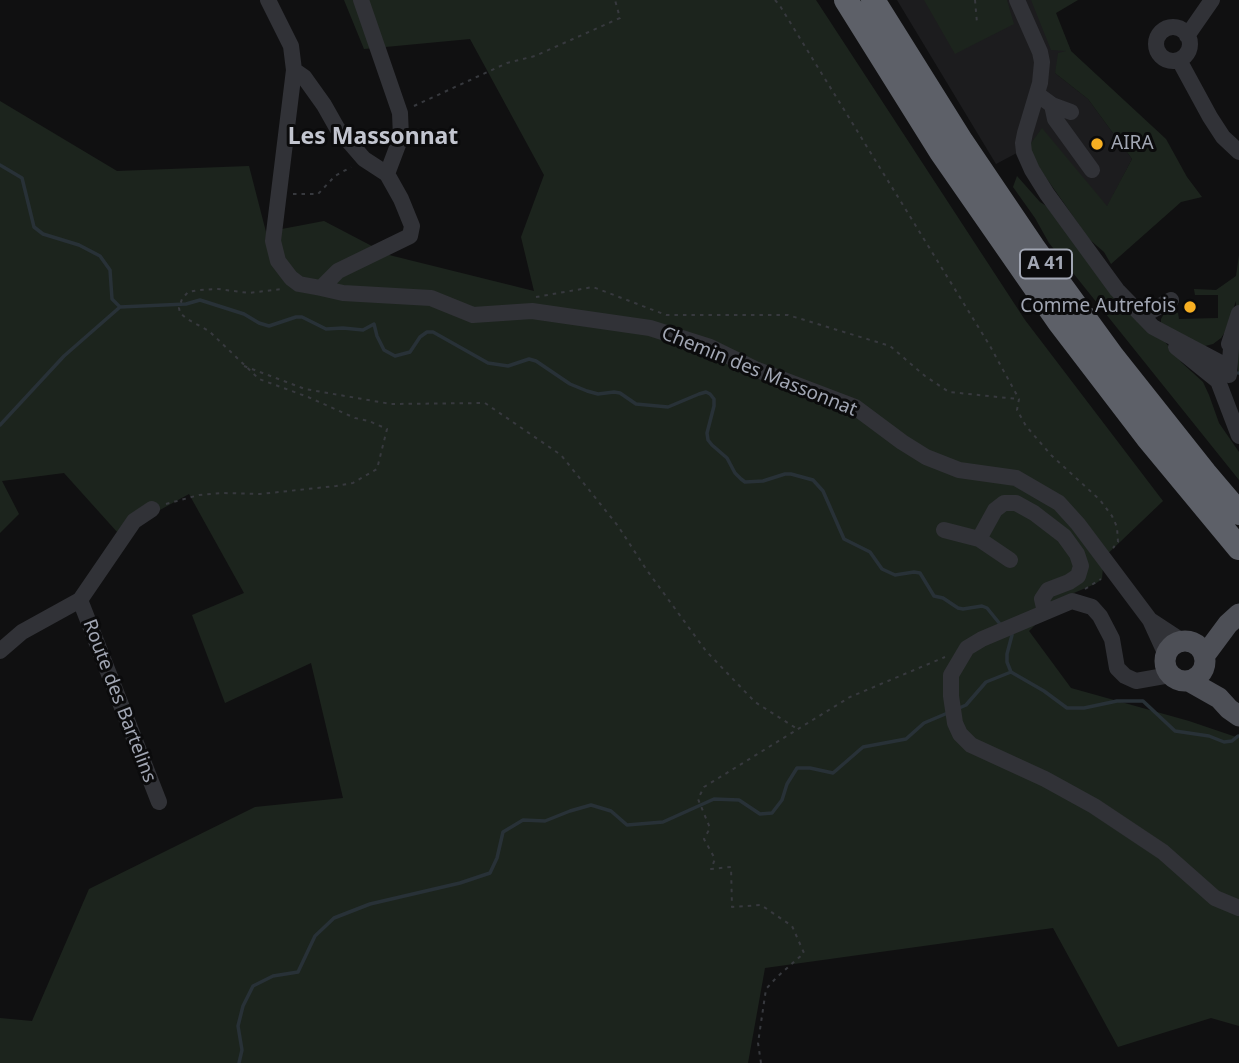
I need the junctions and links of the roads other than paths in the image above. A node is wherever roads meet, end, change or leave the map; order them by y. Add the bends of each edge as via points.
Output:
1 (268, 0) edge
2 (361, 0) edge
3 (846, 0) edge
4 (873, 0) edge
5 (1017, 0) edge
6 (1212, 0) edge
7 (1187, 36) junction
8 (1179, 60) junction
9 (294, 70) junction
10 (1037, 94) junction
11 (1052, 105) junction
12 (1071, 112) dead end
13 (1239, 152) edge
14 (1092, 170) dead end
15 (387, 174) junction
16 (321, 288) junction
17 (1171, 300) dead end
18 (1239, 313) edge
19 (1148, 321) junction
20 (1223, 372) junction
21 (1239, 436) edge
22 (152, 509) road end
23 (1239, 513) edge
24 (944, 530) dead end
25 (979, 539) junction
26 (1239, 548) edge
27 (1010, 560) dead end
28 (80, 600) junction
29 (1045, 612) junction
30 (1233, 619) edge
31 (1150, 621) junction
32 (0, 651) edge
33 (1197, 651) junction
34 (1172, 668) junction
35 (1219, 698) junction
36 (1239, 716) edge
37 (159, 802) dead end
38 (1239, 908) edge

1 - 9 street via 290,46
2 - 15 street via 400,113 401,137
3 - 26 highway, A 41 via 941,152 1059,323
4 - 23 highway, A 41 via 1033,247 1121,367
5 - 10 street via 1040,52
6 - 7 street
7 - 8 street via 1189,48
7 - 8 street via 1171,27 1157,36 1156,48 1162,58
8 - 13 street via 1223,138
9 - 15 street via 304,77 364,159
9 - 16 street, Chemin des Massonnat via 273,241 278,261 291,278
10 - 11 street
10 - 19 street via 1023,143 1028,161 1117,290
11 - 12 street
11 - 14 street via 1055,119
15 - 16 street via 412,226 410,236 338,271
16 - 31 street, Chemin des Massonnat via 431,298 472,315 532,311 650,328 710,347 855,407 926,457 960,470 1016,478 1059,503
17 - 19 street
18 - 20 street
19 - 20 street
20 - 21 street
22 - 28 street, Route des Bartelins via 134,521
24 - 25 street
25 - 27 street
25 - 29 street via 1004,503 1016,503 1064,536 1081,566 1078,576 1048,590 1042,599
28 - 32 street, Route des Bartelins via 22,632
28 - 37 street, Route des Bartelins
29 - 34 street via 1072,601 1092,607 1112,639 1117,668 1136,681
29 - 38 street via 967,648 951,675 960,734 971,746 1094,806 1163,852 1215,898
30 - 33 main road
31 - 33 street, Chemin des Massonnat
31 - 34 street, Chemin des Massonnat
33 - 34 main road via 1172,645
33 - 34 main road via 1198,677
33 - 35 main road
34 - 35 main road
35 - 36 main road

